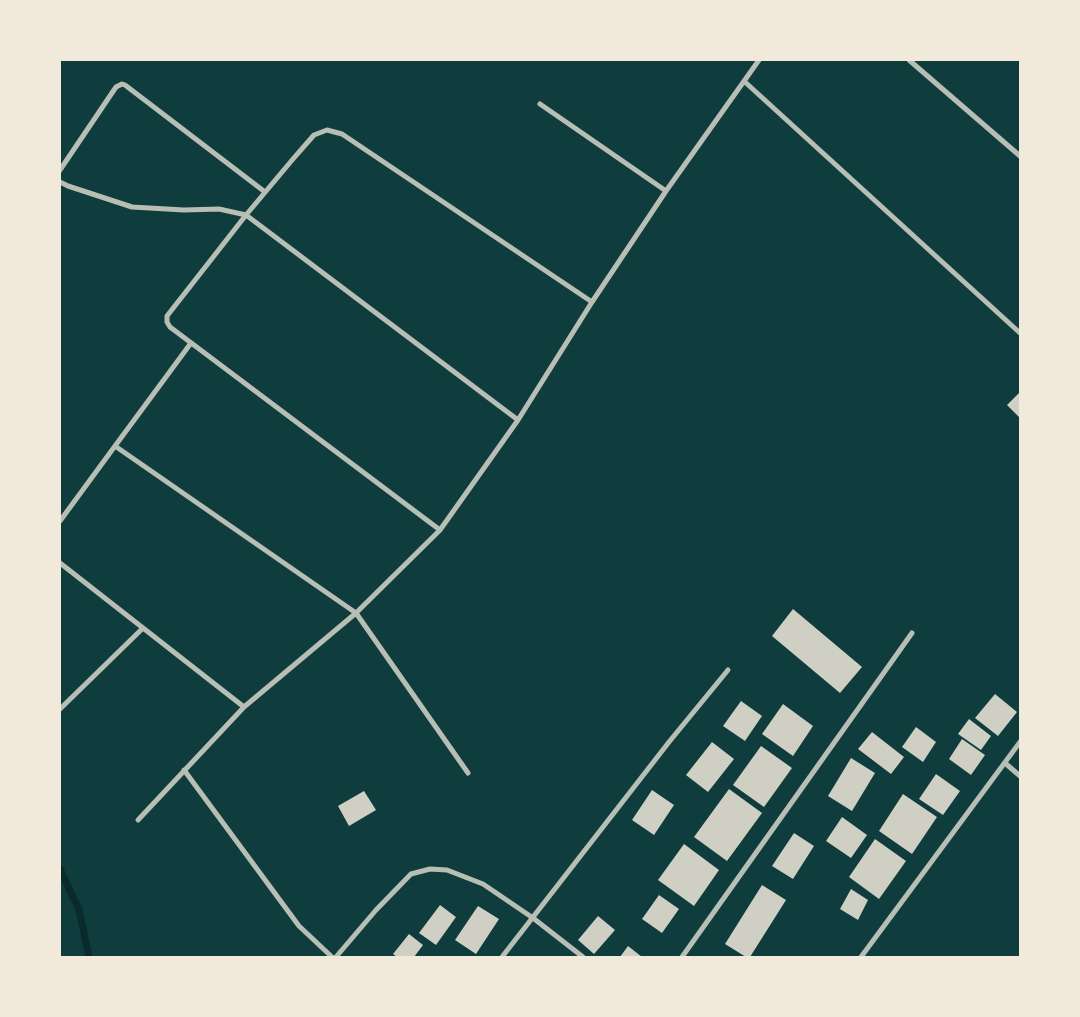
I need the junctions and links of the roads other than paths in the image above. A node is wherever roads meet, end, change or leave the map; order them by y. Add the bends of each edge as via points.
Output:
1 (759, 60) edge
2 (909, 60) edge
3 (745, 82) junction
4 (540, 104) dead end
5 (1020, 156) edge
6 (60, 170) edge
7 (60, 182) edge
8 (265, 192) junction
9 (666, 192) junction
10 (246, 215) junction
11 (592, 302) junction
12 (1020, 333) edge
13 (192, 343) junction
14 (518, 420) junction
15 (114, 446) junction
16 (60, 521) edge
17 (440, 530) junction
18 (60, 562) edge
19 (356, 613) junction
20 (144, 628) junction
21 (912, 633) dead end
22 (728, 670) dead end
23 (244, 708) junction
24 (60, 709) edge
25 (1020, 742) edge
26 (1005, 763) junction
27 (184, 770) junction
28 (468, 773) dead end
29 (1020, 776) edge
30 (138, 820) dead end
31 (532, 918) junction
32 (332, 957) edge
33 (336, 957) edge
34 (502, 957) edge
35 (583, 957) edge
36 (682, 957) edge
37 (861, 957) edge

1 - 3 street
2 - 5 street
3 - 9 street
3 - 12 street
4 - 9 street
6 - 8 street via 116,86 125,85
7 - 10 street via 132,207 219,209
8 - 10 street
8 - 11 street via 314,135 327,130 342,134
9 - 11 street
10 - 13 street via 166,316 170,327
10 - 14 street
11 - 14 street
13 - 15 street
13 - 17 street
14 - 17 street
15 - 16 street
15 - 19 street
17 - 19 street
18 - 20 street
19 - 23 street
19 - 28 street
20 - 23 street
20 - 24 street
21 - 36 street
22 - 31 street
23 - 27 street
25 - 26 street
26 - 29 street
26 - 37 street
27 - 30 street
27 - 32 street via 299,926
31 - 33 street via 484,884 447,870 430,869 410,874
31 - 34 street
31 - 35 street

